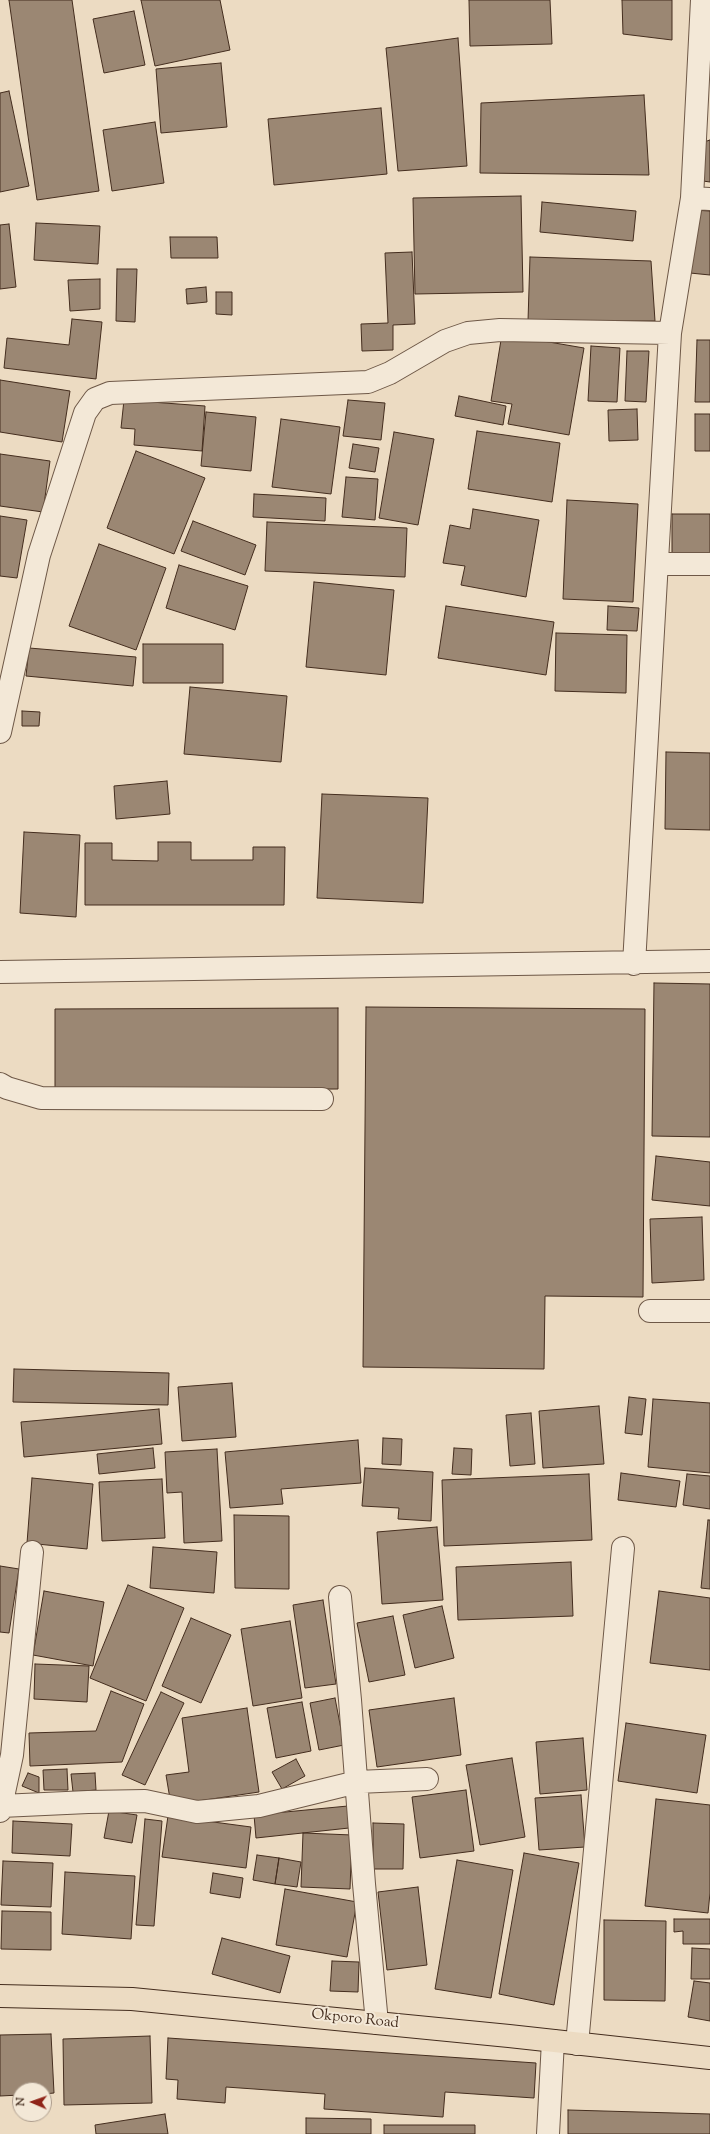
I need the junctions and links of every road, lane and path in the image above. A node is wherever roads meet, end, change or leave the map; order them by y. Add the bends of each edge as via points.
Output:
1 (702, 0) edge
2 (701, 198) edge
3 (670, 333) junction
4 (657, 564) junction
5 (710, 564) edge
6 (0, 732) edge
7 (710, 961) edge
8 (634, 964) junction
9 (0, 972) edge
10 (0, 1084) edge
11 (322, 1099) dead end
12 (650, 1311) dead end
13 (710, 1311) edge
14 (623, 1548) dead end
15 (32, 1552) dead end
16 (340, 1597) dead end
17 (427, 1779) dead end
18 (357, 1782) junction
19 (0, 1809) edge
20 (0, 1996) edge
21 (377, 2022) junction
22 (553, 2041) junction
23 (577, 2044) junction
24 (710, 2058) edge
25 (548, 2134) edge

1 - 2 street
2 - 3 street
3 - 4 street
3 - 6 street via 500,330 468,333 445,341 390,373 368,382 110,393 95,399 86,413 39,555
4 - 5 street
4 - 8 street
7 - 8 street
8 - 9 street
10 - 11 street via 41,1098
12 - 13 street
14 - 23 street
15 - 19 street via 12,1755
16 - 18 street
17 - 18 street
18 - 19 street via 259,1806 197,1812 145,1801 88,1802
18 - 21 street
20 - 21 main road, Okporo Road via 132,1999
21 - 22 main road, Okporo Road
22 - 23 main road, Okporo Road
22 - 25 street
23 - 24 main road, Okporo Road

